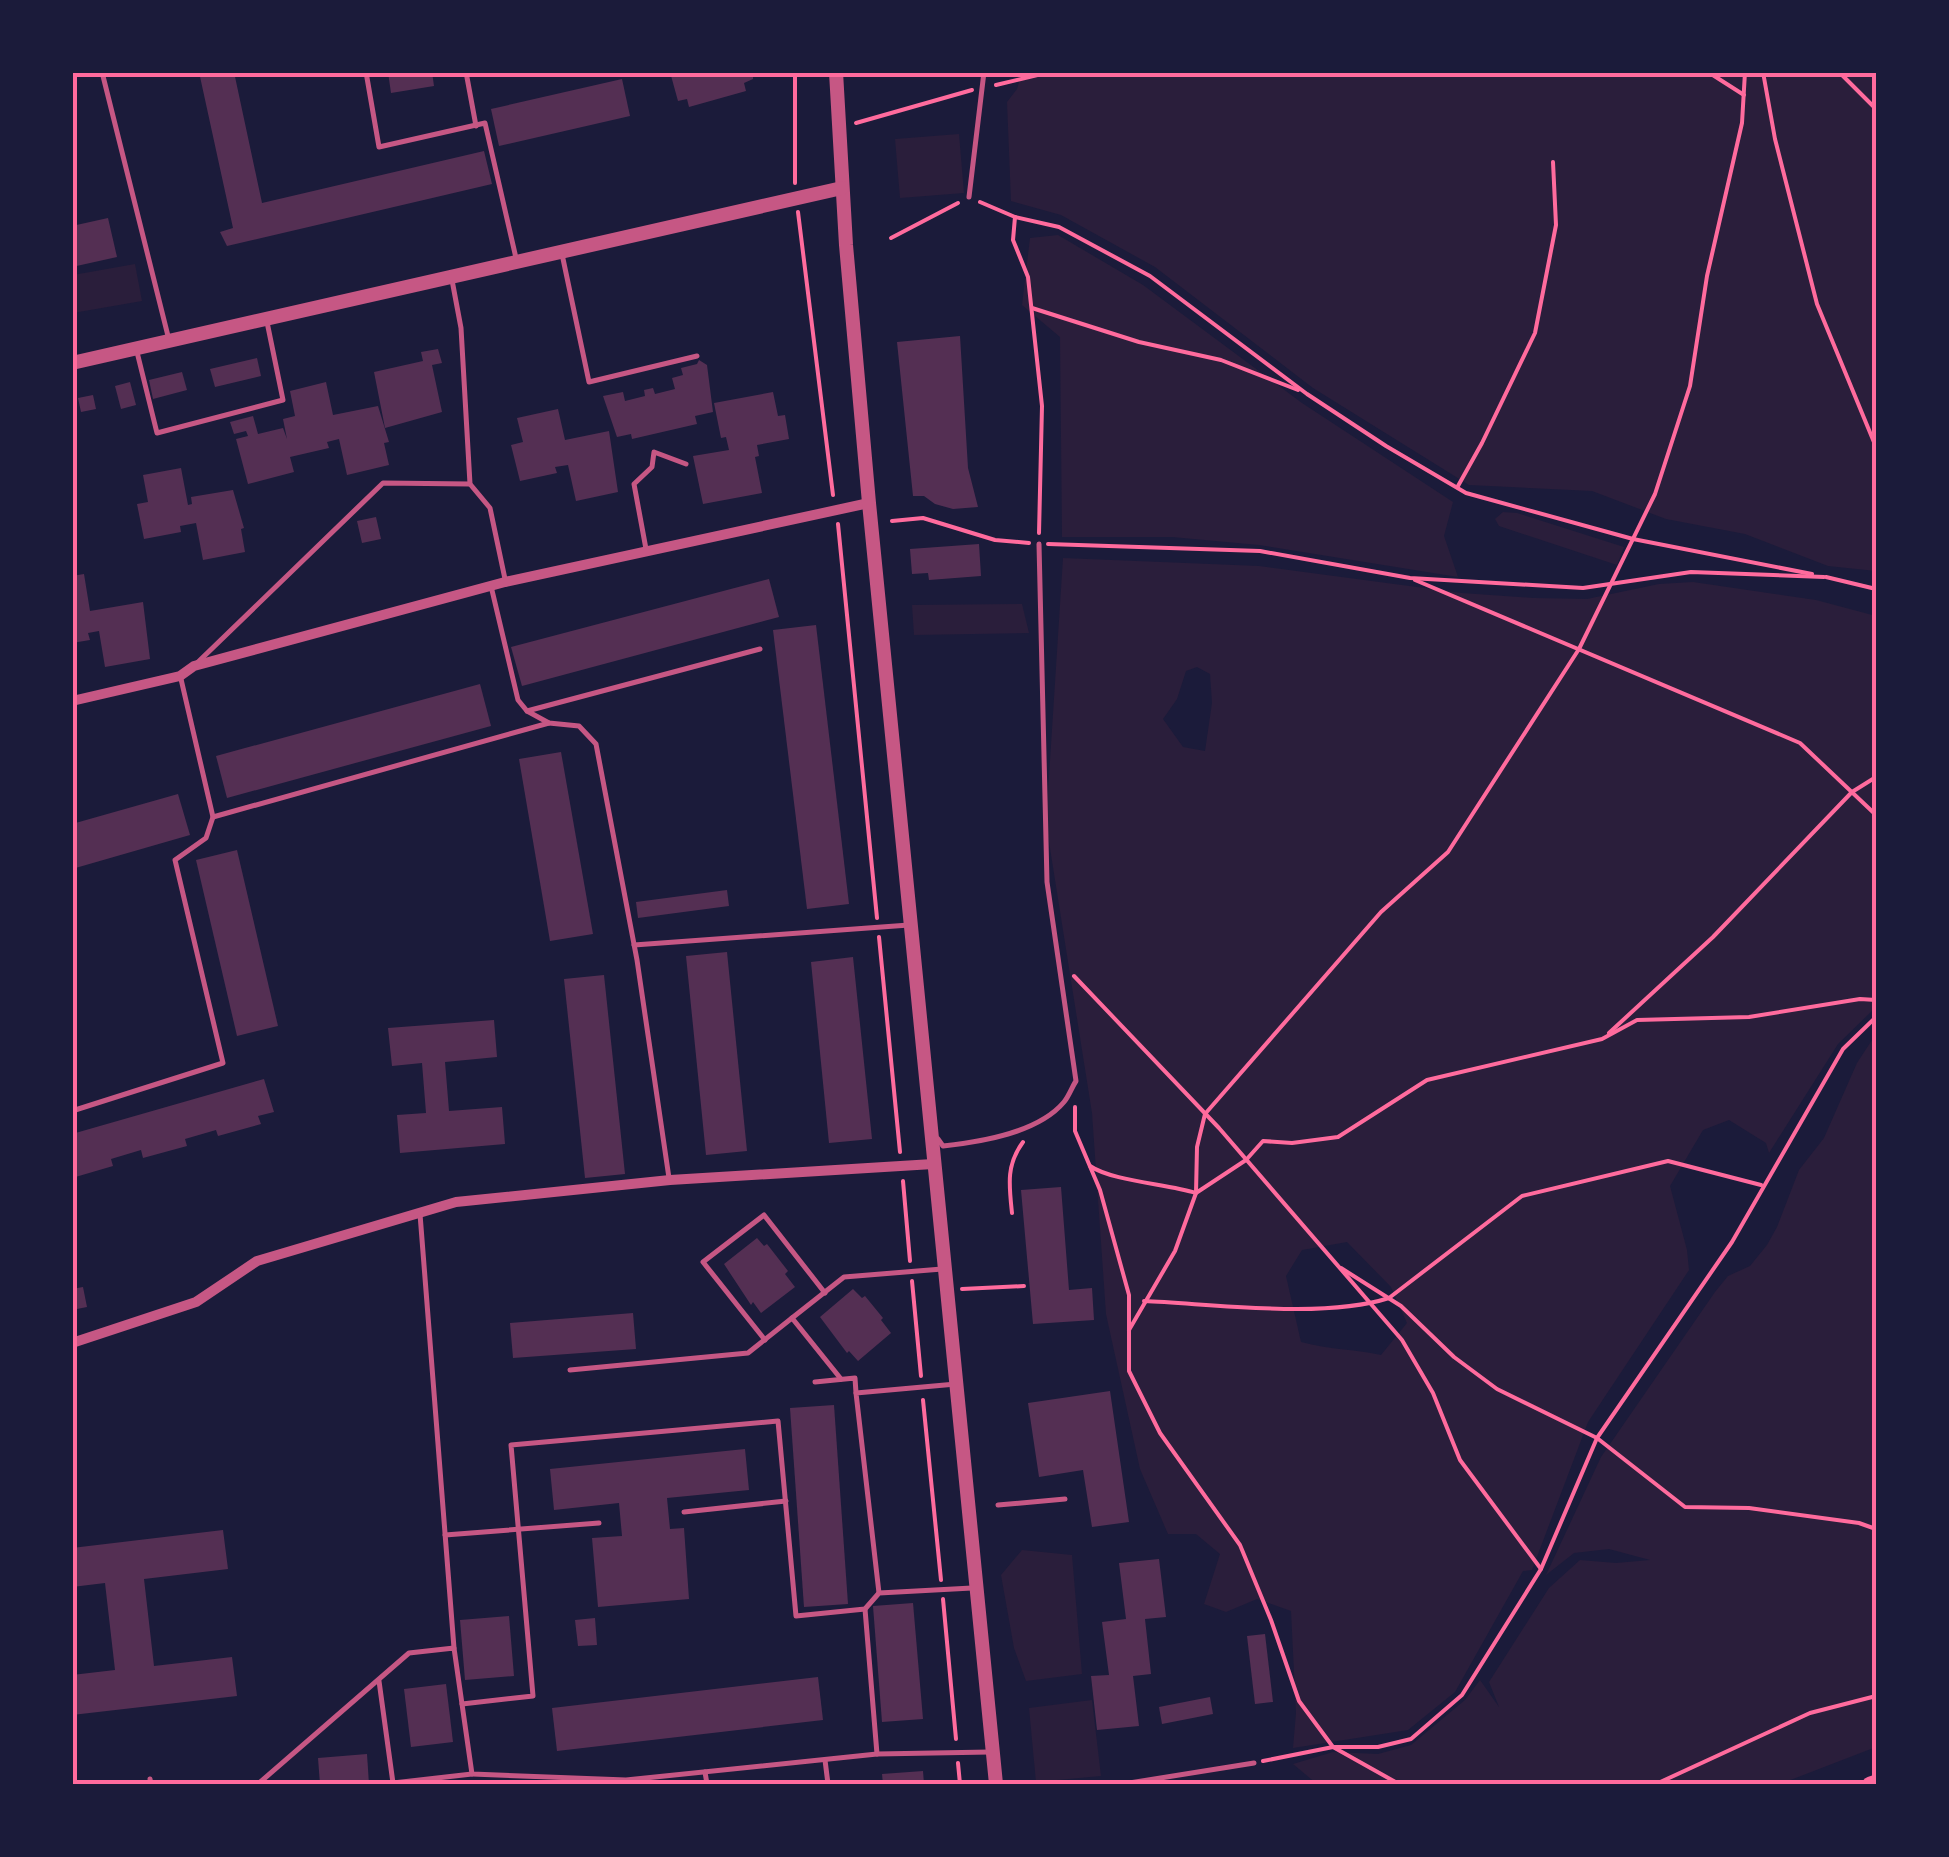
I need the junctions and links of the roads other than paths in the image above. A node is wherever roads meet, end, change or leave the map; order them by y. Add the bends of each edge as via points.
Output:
1 (102, 72) edge
2 (366, 72) edge
3 (466, 72) edge
4 (836, 72) edge
5 (984, 72) edge
6 (476, 126) junction
7 (842, 188) junction
8 (970, 198) road end
9 (561, 251) junction
10 (517, 261) junction
11 (452, 276) junction
12 (266, 319) junction
13 (169, 341) junction
14 (136, 349) junction
15 (697, 356) dead end
16 (72, 363) edge
17 (686, 464) dead end
18 (470, 484) junction
19 (869, 503) junction
20 (1039, 544) road end
21 (646, 549) junction
22 (506, 582) junction
23 (491, 586) junction
24 (760, 649) dead end
25 (194, 666) junction
26 (180, 676) junction
27 (72, 701) edge
28 (527, 711) junction
29 (549, 724) junction
30 (213, 817) junction
31 (909, 925) junction
32 (634, 944) junction
33 (920, 1039) junction
34 (72, 1111) edge
35 (933, 1164) junction
36 (670, 1180) junction
37 (420, 1214) junction
38 (945, 1269) junction
39 (825, 1293) junction
40 (792, 1318) junction
41 (765, 1340) junction
42 (72, 1343) edge
43 (570, 1370) dead end
44 (841, 1379) junction
45 (815, 1382) dead end
46 (958, 1384) junction
47 (856, 1393) junction
48 (1064, 1498) dead end
49 (786, 1501) junction
50 (998, 1505) dead end
51 (684, 1512) dead end
52 (599, 1522) dead end
53 (517, 1529) junction
54 (445, 1535) junction
55 (978, 1588) junction
56 (878, 1593) junction
57 (865, 1609) junction
58 (454, 1648) junction
59 (378, 1679) junction
60 (462, 1704) junction
61 (993, 1751) junction
62 (877, 1754) junction
63 (825, 1760) junction
64 (1254, 1762) road end
65 (706, 1772) junction
66 (472, 1774) junction
67 (269, 1782) edge
68 (626, 1782) edge
69 (258, 1784) edge
70 (393, 1784) edge
71 (707, 1784) edge
72 (828, 1784) edge
73 (996, 1784) edge
74 (1123, 1784) edge

1 - 13 lane
2 - 6 lane via 379,147
3 - 6 lane
4 - 7 street
5 - 8 lane
6 - 10 lane via 485,124
7 - 9 street
7 - 19 street
9 - 10 street
9 - 15 lane via 589,382
10 - 11 street
11 - 12 street
11 - 18 lane
12 - 13 street
12 - 14 lane via 283,400 157,433
13 - 14 street
14 - 16 street
17 - 21 lane via 654,452 652,467 634,484
18 - 22 lane via 490,508
18 - 25 lane via 383,483
19 - 21 street
19 - 31 street
20 - 33 lane via 1047,882 1076,1080 1044,1118 943,1146 929,1050
21 - 22 street
22 - 23 street
23 - 25 street
23 - 28 lane via 518,700
24 - 28 lane
25 - 26 street
26 - 27 street
26 - 30 lane
28 - 29 lane
29 - 30 lane
29 - 32 lane via 578,726 596,744
30 - 34 lane via 206,838 175,860 224,1063
31 - 32 lane
31 - 33 street
32 - 36 lane
33 - 35 street
35 - 36 street
35 - 38 street
36 - 37 street via 456,1202
37 - 42 street via 257,1261 196,1302
37 - 54 lane
38 - 39 lane via 844,1277
38 - 46 street
39 - 40 lane
39 - 41 lane via 764,1215 703,1262
40 - 41 lane
40 - 44 lane
41 - 43 lane via 748,1353
44 - 45 lane
44 - 47 lane via 855,1378
46 - 47 lane
46 - 55 street
47 - 56 lane
48 - 50 lane
49 - 51 lane
49 - 53 lane via 778,1421 511,1445
49 - 57 lane via 796,1616
52 - 53 lane
53 - 54 lane
53 - 60 lane via 533,1696
54 - 58 lane
55 - 56 lane
55 - 61 street
56 - 57 lane
57 - 62 lane
58 - 59 lane via 409,1653
58 - 60 lane
59 - 67 lane via 287,1757
59 - 70 lane
60 - 66 lane
61 - 62 lane
61 - 73 street
62 - 63 lane
63 - 65 lane
63 - 72 lane
64 - 74 lane
65 - 68 lane
65 - 71 lane
66 - 68 lane
66 - 70 lane
67 - 69 lane

